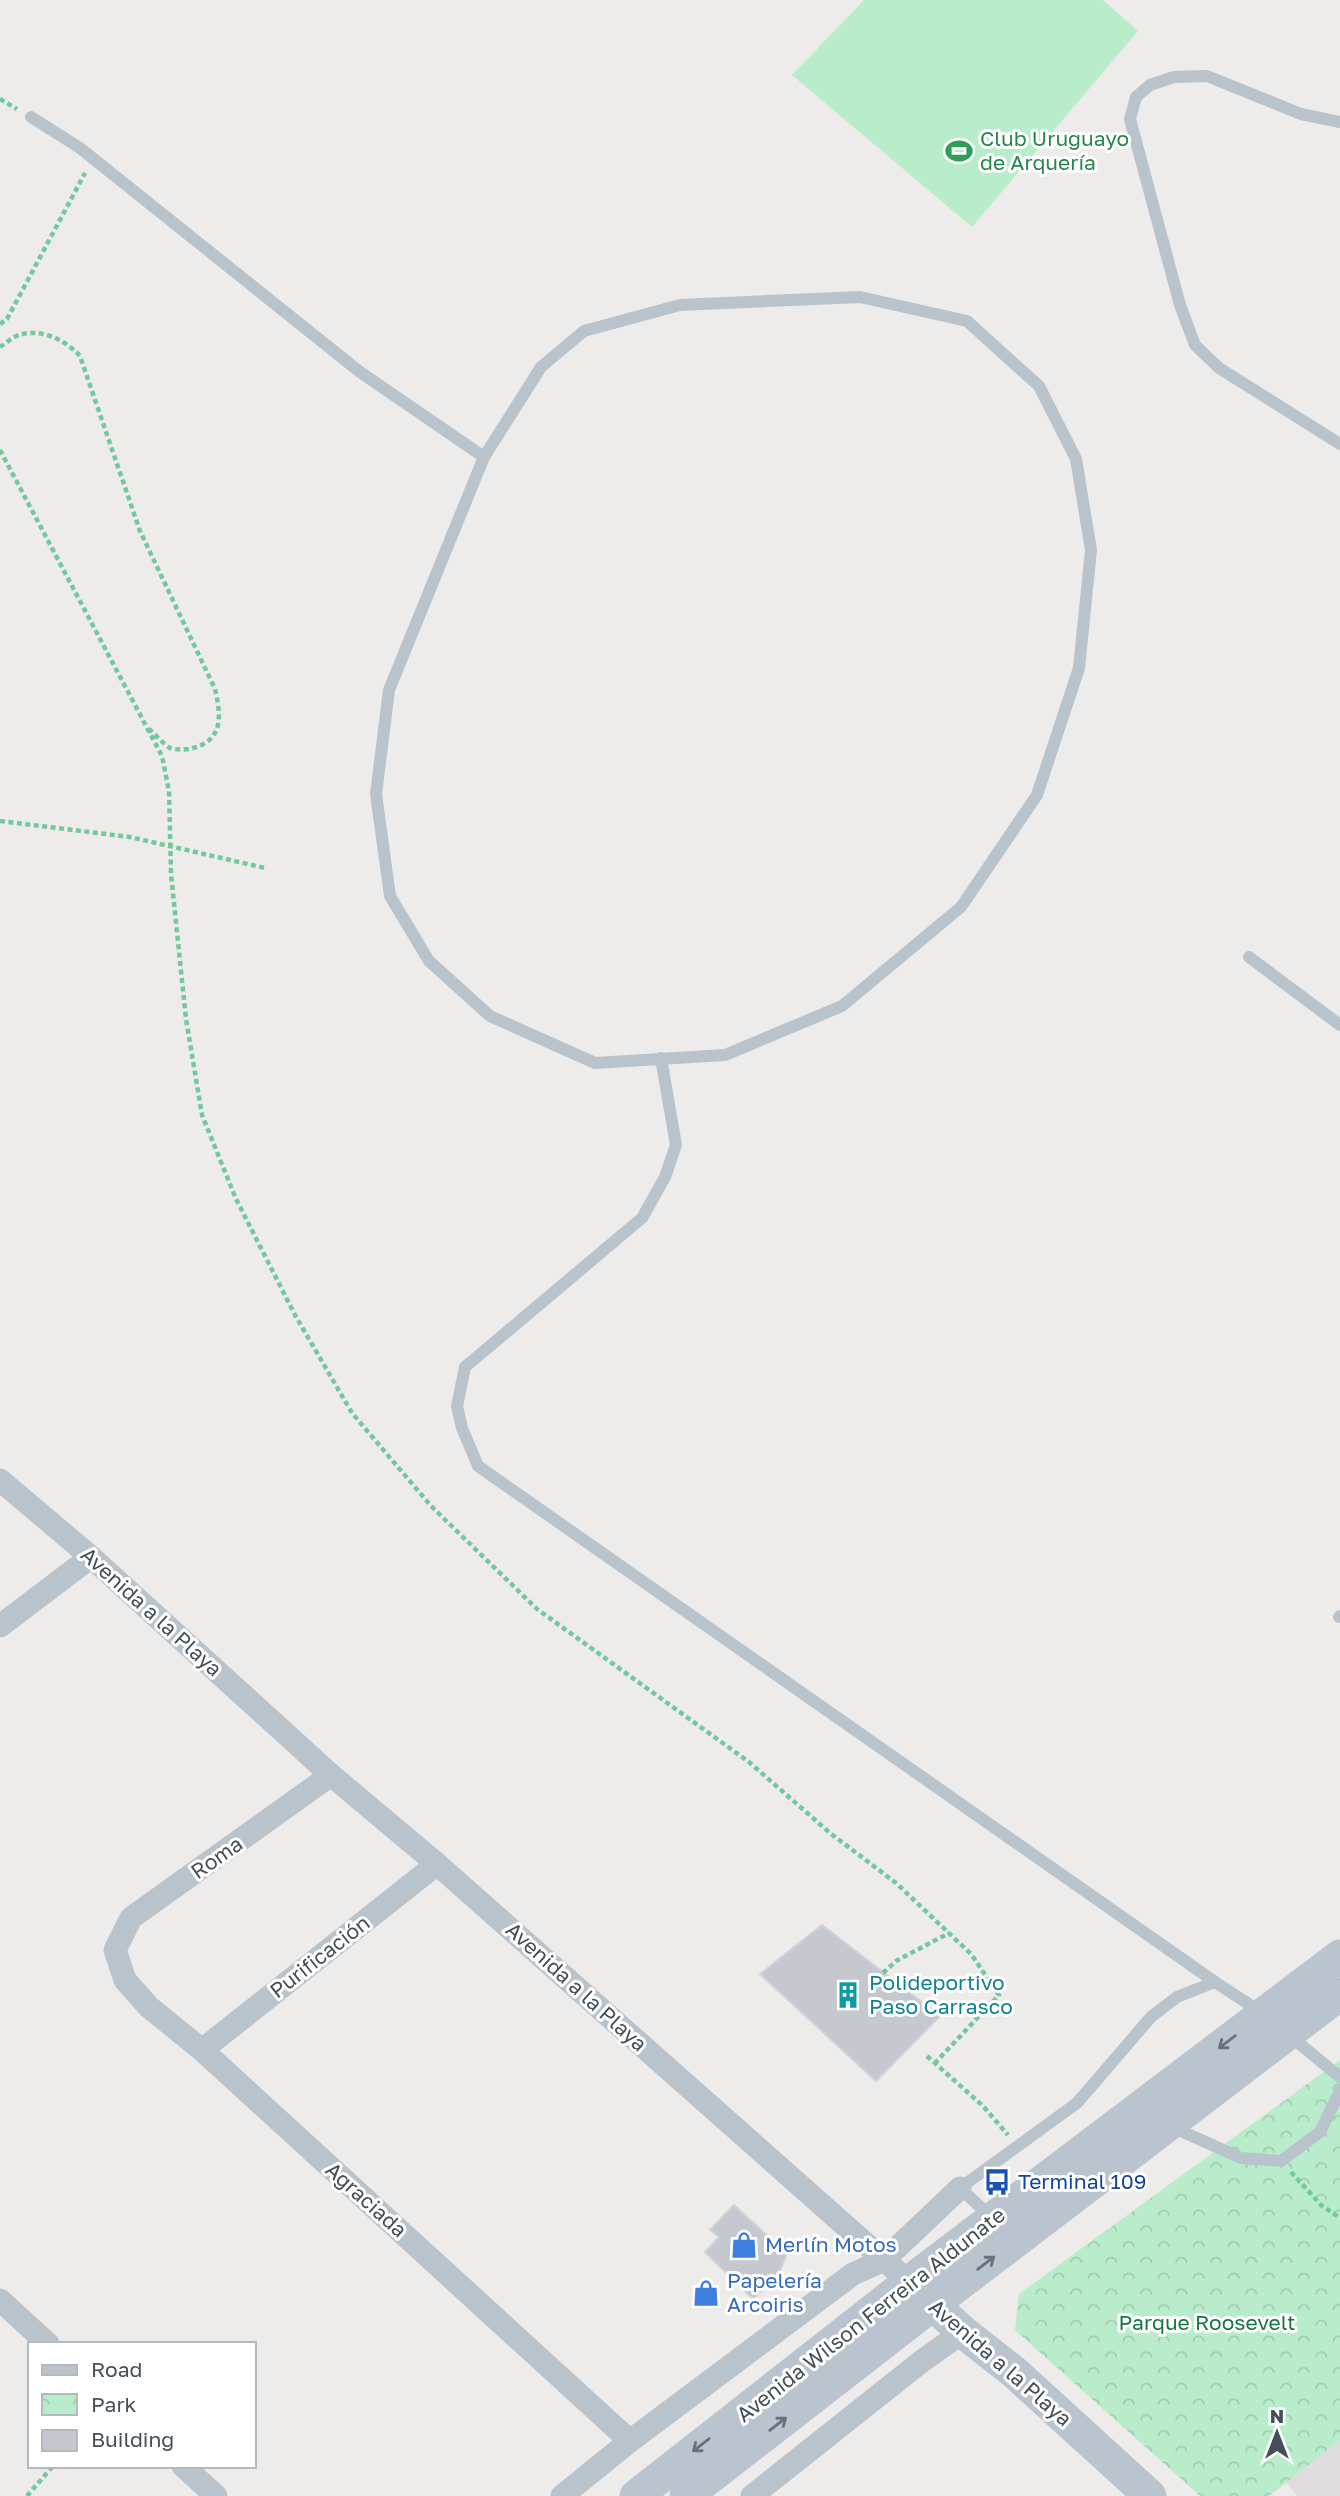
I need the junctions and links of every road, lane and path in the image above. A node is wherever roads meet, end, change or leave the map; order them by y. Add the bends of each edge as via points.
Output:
1 (31, 117) dead end
2 (1340, 122) edge
3 (93, 159) junction
4 (0, 324) edge
5 (0, 347) edge
6 (1340, 444) edge
7 (0, 450) edge
8 (484, 457) junction
9 (0, 821) edge
10 (265, 868) dead end
11 (1249, 957) dead end
12 (1340, 1025) edge
13 (661, 1058) junction
14 (0, 1479) edge
15 (90, 1557) junction
16 (0, 1626) edge
17 (331, 1775) junction
18 (438, 1864) junction
19 (115, 1950) joint
20 (1340, 1956) edge
21 (884, 1973) dead end
22 (1215, 1982) junction
23 (1340, 1994) edge
24 (1275, 2024) junction
25 (202, 2050) junction
26 (927, 2056) dead end
27 (935, 2063) junction
28 (1340, 2077) edge
29 (1340, 2091) edge
30 (1167, 2125) junction
31 (1018, 2147) junction
32 (1281, 2161) junction
33 (960, 2189) junction
34 (1340, 2218) edge
35 (994, 2220) junction
36 (884, 2260) junction
37 (921, 2293) junction
38 (0, 2300) edge
39 (962, 2332) junction
40 (46, 2342) edge
41 (631, 2441) junction
42 (51, 2468) edge
43 (185, 2468) edge
44 (1122, 2484) edge
45 (27, 2496) edge
46 (216, 2496) edge
47 (562, 2496) edge
48 (636, 2496) edge
49 (686, 2496) edge
50 (752, 2496) edge
51 (1150, 2496) edge

1 - 3 lane
2 - 6 lane via 1301,114 1207,76 1174,77 1150,85 1136,97 1130,119 1195,345 1219,368
3 - 4 path via 7,319
3 - 8 lane via 360,372
5 - 7 path via 19,335 42,333 66,342 80,355 140,531 215,689 220,710 216,732 205,745 170,748 146,726
8 - 13 lane via 389,690 376,794 390,896 429,961 490,1016 595,1063
8 - 13 lane via 541,366 583,331 680,305 860,297 967,321 1039,386 1076,459 1091,550 1079,668 1037,796 961,907 842,1006 725,1055
9 - 10 path via 130,837
11 - 12 lane
13 - 22 lane via 676,1145 665,1177 642,1218 465,1367 457,1406 478,1466
14 - 15 street, Avenida a la Playa
15 - 16 street
15 - 17 street, Avenida a la Playa
17 - 18 street, Avenida a la Playa
17 - 19 street, Roma via 131,1918
18 - 25 street, Purificación
18 - 36 street, Avenida a la Playa
19 - 25 street, Agraciada via 125,1980 149,2007
20 - 24 main road, Avenida Wilson Ferreira Aldunate
21 - 27 path via 896,1961 949,1933 971,1954 999,1995
22 - 24 lane
22 - 31 lane via 1177,1997 1151,2017 1076,2103
23 - 24 main road, Avenida Wilson Ferreira Aldunate
24 - 28 lane
24 - 30 main road, Avenida Wilson Ferreira Aldunate
24 -> 35 main road, Avenida Wilson Ferreira Aldunate
25 - 41 street, Agraciada
26 - 27 path
27 - 31 path via 983,2106
29 - 32 lane via 1320,2132
30 - 32 lane via 1241,2158
37 -> 30 main road, Avenida Wilson Ferreira Aldunate
31 - 33 lane
32 - 34 path via 1321,2205
33 - 35 lane
33 - 36 street, Avenida Wilson Ferreira Aldunate
35 - 37 main road, Avenida Wilson Ferreira Aldunate
36 - 37 street, Avenida a la Playa
36 - 41 street, Avenida Wilson Ferreira Aldunate via 853,2274
37 - 39 main road, Avenida a la Playa
37 -> 48 main road, Avenida Wilson Ferreira Aldunate
49 -> 37 main road, Avenida Wilson Ferreira Aldunate
38 - 40 street
39 - 44 main road, Avenida a la Playa via 1014,2372
39 - 50 street
41 - 47 street, Avenida Wilson Ferreira Aldunate
42 - 45 path
43 - 46 street
44 - 51 main road, Avenida a la Playa

